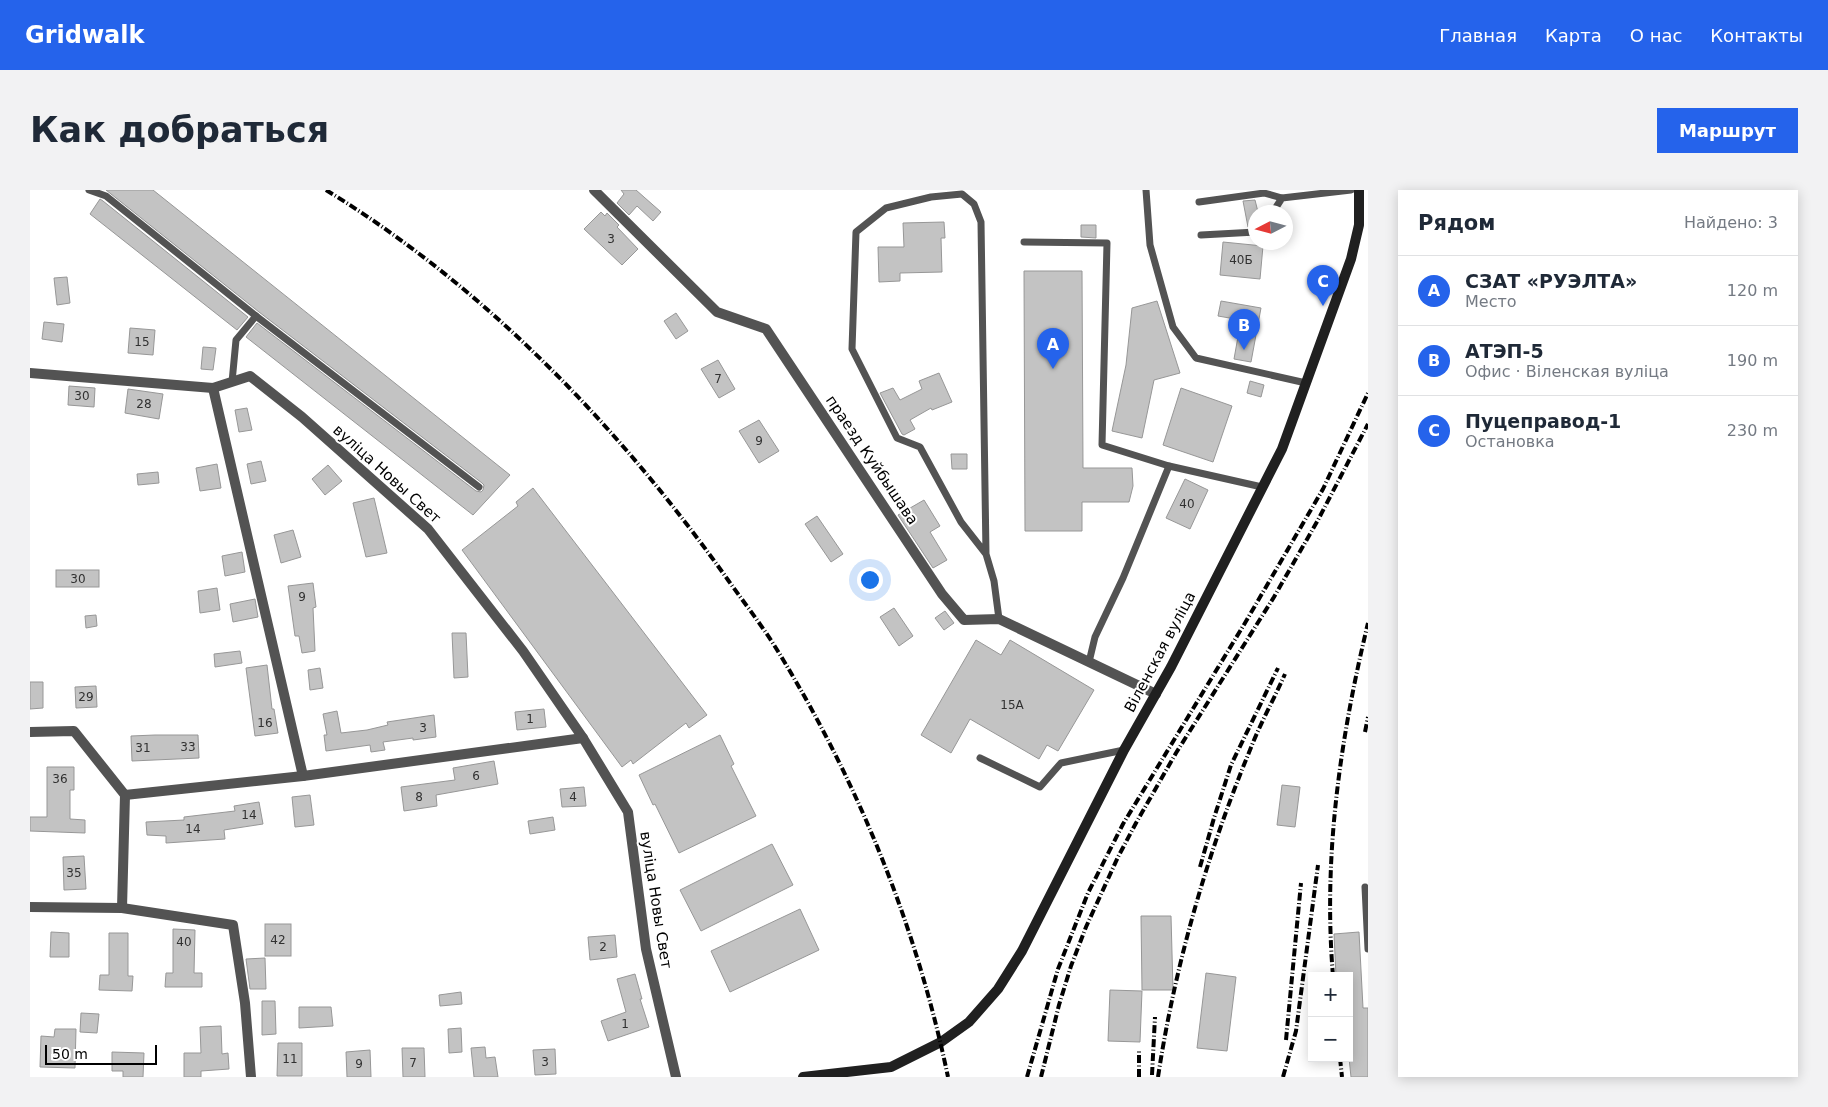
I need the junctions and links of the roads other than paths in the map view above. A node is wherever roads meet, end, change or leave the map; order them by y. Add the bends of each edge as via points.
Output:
1 (89, 190) edge
2 (594, 190) edge
3 (1146, 190) edge
4 (1351, 190) edge
5 (1359, 190) edge
6 (1282, 198) junction
7 (1199, 202) dead end
8 (1278, 205) edge
9 (1248, 232) edge
10 (1201, 235) dead end
11 (1024, 242) dead end
12 (256, 316) junction
13 (30, 373) edge
14 (232, 382) junction
15 (1306, 383) junction
16 (212, 388) junction
17 (1169, 466) junction
18 (479, 487) dead end
19 (1262, 487) junction
20 (986, 554) junction
21 (999, 619) junction
22 (1089, 662) junction
23 (1156, 694) junction
24 (30, 732) edge
25 (583, 738) junction
26 (1124, 750) junction
27 (980, 758) dead end
28 (303, 776) junction
29 (125, 794) junction
30 (1365, 887) dead end
31 (30, 907) edge
32 (122, 908) junction
33 (1368, 949) edge
34 (890, 1067) junction
35 (251, 1077) edge
36 (676, 1077) edge
37 (803, 1077) edge
38 (884, 1077) edge

1 - 12 lane via 106,196
2 - 21 street, праезд Куйбышава via 717,312 766,328 942,594 964,620
3 - 15 lane via 1150,246 1172,327 1196,358
4 - 6 lane
5 - 15 main road, Віленская вуліца via 1359,225 1352,258
6 - 7 lane via 1264,193
6 - 8 lane
9 - 10 lane
11 - 17 lane via 1106,243 1102,445
12 - 14 lane via 236,340
12 - 18 lane
13 - 16 street, вуліца Новы Свет
14 - 16 street, вуліца Новы Свет
14 - 25 street, вуліца Новы Свет via 250,376 302,417 428,529 523,651
15 - 19 main road, Віленская вуліца via 1282,448
16 - 28 street
17 - 19 lane
17 - 22 lane via 1095,637
19 - 23 main road, Віленская вуліца
20 - 20 lane via 961,522 920,447 897,438 852,349 856,232 886,208 931,197 962,194 974,204 981,222
20 - 21 lane via 994,580
21 - 22 street, праезд Куйбышава
22 - 23 street, праезд Куйбышава
23 - 26 main road, Віленская вуліца
24 - 29 street via 74,731
25 - 28 street
25 - 36 street, вуліца Новы Свет via 628,812 646,949
26 - 27 lane via 1061,764 1040,787
26 - 34 main road, Віленская вуліца via 1022,951 998,988 969,1022 941,1042
28 - 29 street
29 - 32 street
30 - 33 lane
31 - 32 street
32 - 35 street via 233,925 245,1003
34 - 37 main road
34 - 38 main road

